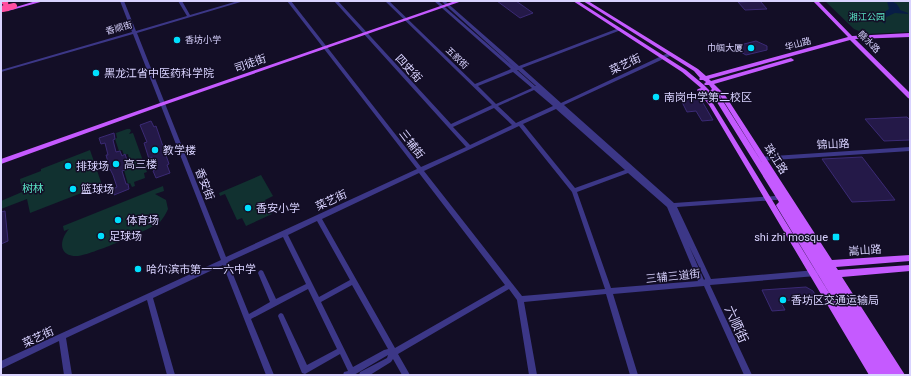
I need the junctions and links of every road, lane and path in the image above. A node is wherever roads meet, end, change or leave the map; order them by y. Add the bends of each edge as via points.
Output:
1 (25, 1) edge
2 (31, 1) edge
3 (42, 1) edge
4 (122, 1) edge
5 (180, 1) edge
6 (242, 1) edge
7 (289, 1) edge
8 (336, 1) edge
9 (387, 1) edge
10 (460, 1) edge
11 (569, 1) edge
12 (575, 1) edge
13 (580, 1) edge
14 (585, 1) edge
15 (816, 1) edge
16 (9, 3) edge
17 (441, 3) edge
18 (3, 9) edge
19 (189, 16) junction
20 (406, 20) junction
21 (618, 30) junction
22 (133, 32) junction
23 (365, 34) junction
24 (910, 35) edge
25 (910, 38) edge
26 (855, 40) junction
27 (324, 48) junction
28 (665, 56) junction
29 (516, 69) junction
30 (1, 71) edge
31 (702, 83) junction
32 (475, 86) junction
33 (537, 88) junction
34 (910, 96) edge
35 (162, 104) junction
36 (496, 106) junction
37 (558, 106) junction
38 (518, 125) junction
39 (450, 126) junction
40 (470, 147) junction
41 (910, 149) edge
42 (759, 159) junction
43 (1, 162) edge
44 (420, 170) junction
45 (631, 170) junction
46 (574, 191) junction
47 (772, 198) junction
48 (674, 205) junction
49 (318, 217) junction
50 (284, 233) junction
51 (910, 258) edge
52 (225, 261) junction
53 (910, 268) edge
54 (828, 270) junction
55 (261, 273) dead end
56 (813, 274) junction
57 (706, 282) junction
58 (350, 283) dead end
59 (309, 285) junction
60 (510, 285) junction
61 (609, 292) junction
62 (149, 296) junction
63 (520, 300) junction
64 (317, 301) junction
65 (274, 303) junction
66 (251, 316) dead end
67 (281, 316) dead end
68 (62, 336) junction
69 (341, 350) junction
70 (394, 352) junction
71 (1, 365) edge
72 (350, 373) edge
73 (68, 375) edge
74 (171, 375) edge
75 (270, 375) edge
76 (363, 375) edge
77 (406, 375) edge
78 (533, 375) edge
79 (634, 375) edge
80 (748, 375) edge
81 (874, 375) edge
82 (884, 375) edge
83 (892, 375) edge
84 (900, 375) edge

1 - 16 main road
2 - 16 main road
3 - 18 main road
4 - 22 street, 香安街
5 - 19 street
6 - 19 street, 香顺街
7 - 27 street, 三辅街
8 - 23 street, 四史街
9 - 20 street, 五叙街
10 - 17 main road, 司徒街
11 - 21 main road, 珠江路
12 - 21 main road, 珠江路
13 - 28 main road, 珠江路
14 - 28 main road, 珠江路
15 - 26 main road, 赣水路
16 - 18 highway, bridge
17 - 20 main road, 司徒街
17 - 29 street
19 - 22 street, 香顺街
20 - 23 main road, 司徒街
20 - 32 street, 五叙街
21 - 28 main road, 珠江路
21 - 29 street
22 - 30 street, 香顺街
22 - 35 street, 香安街
23 - 27 main road, 司徒街
23 - 39 street, 四史街
24 - 26 main road, 华山路
25 - 26 main road, 华山路
26 - 31 main road, 华山路
26 - 34 main road, 赣水路
27 - 35 main road, 司徒街
27 - 44 street, 三辅街
28 - 31 main road, 珠江路 via 688,70
28 - 37 street, 菜艺街
29 - 32 street
29 - 33 street
31 - 42 main road, 珠江路 via 718,99
31 - 47 main road, 珠江路 via 718,105
32 - 36 street, 五叙街
33 - 36 street
33 - 37 street
35 - 43 main road, 司徒街
35 - 52 street, 香安街
36 - 38 street, 五叙街
36 - 39 street
37 - 38 street, 菜艺街
37 - 45 street
38 - 40 street, 菜艺街
38 - 46 street, 五叙街
39 - 40 street, 四史街
40 - 44 street, 菜艺街
41 - 42 street, 锦山路
42 - 54 main road, 珠江路
44 - 49 street, 菜艺街
44 - 60 street, 三辅街
45 - 46 street
45 - 48 street
45 - 57 street via 668,206
46 - 61 street, 五叙街
47 - 48 street
47 - 54 main road, 珠江路
47 - 56 main road, 珠江路
48 - 57 street
49 - 50 street, 菜艺街
49 - 70 street
50 - 52 street, 菜艺街
50 - 59 street
51 - 54 main road, 嵩山路
52 - 62 street, 菜艺街
52 - 75 street, 香安街
53 - 54 main road, 嵩山路
54 - 56 street, 三辅三道街
54 - 82 main road, 珠江路
54 - 83 main road, 珠江路
54 - 84 main road, 珠江路
55 - 65 street
56 - 57 street, 三辅三道街
56 - 81 main road, 珠江路
57 - 61 street, 三辅三道街
57 - 80 street, 六顺街
58 - 64 street
59 - 64 street
59 - 65 street
60 - 63 street, 三辅街
60 - 70 street
61 - 63 street, 三辅三道街
61 - 79 street, 五叙街
62 - 68 street, 菜艺街
62 - 74 street
63 - 78 street
64 - 69 street
65 - 66 street
67 - 69 street via 305,370
68 - 71 street, 菜艺街
68 - 73 street
69 - 72 street
70 - 72 street via 386,352
70 - 76 street via 389,360
70 - 77 street

